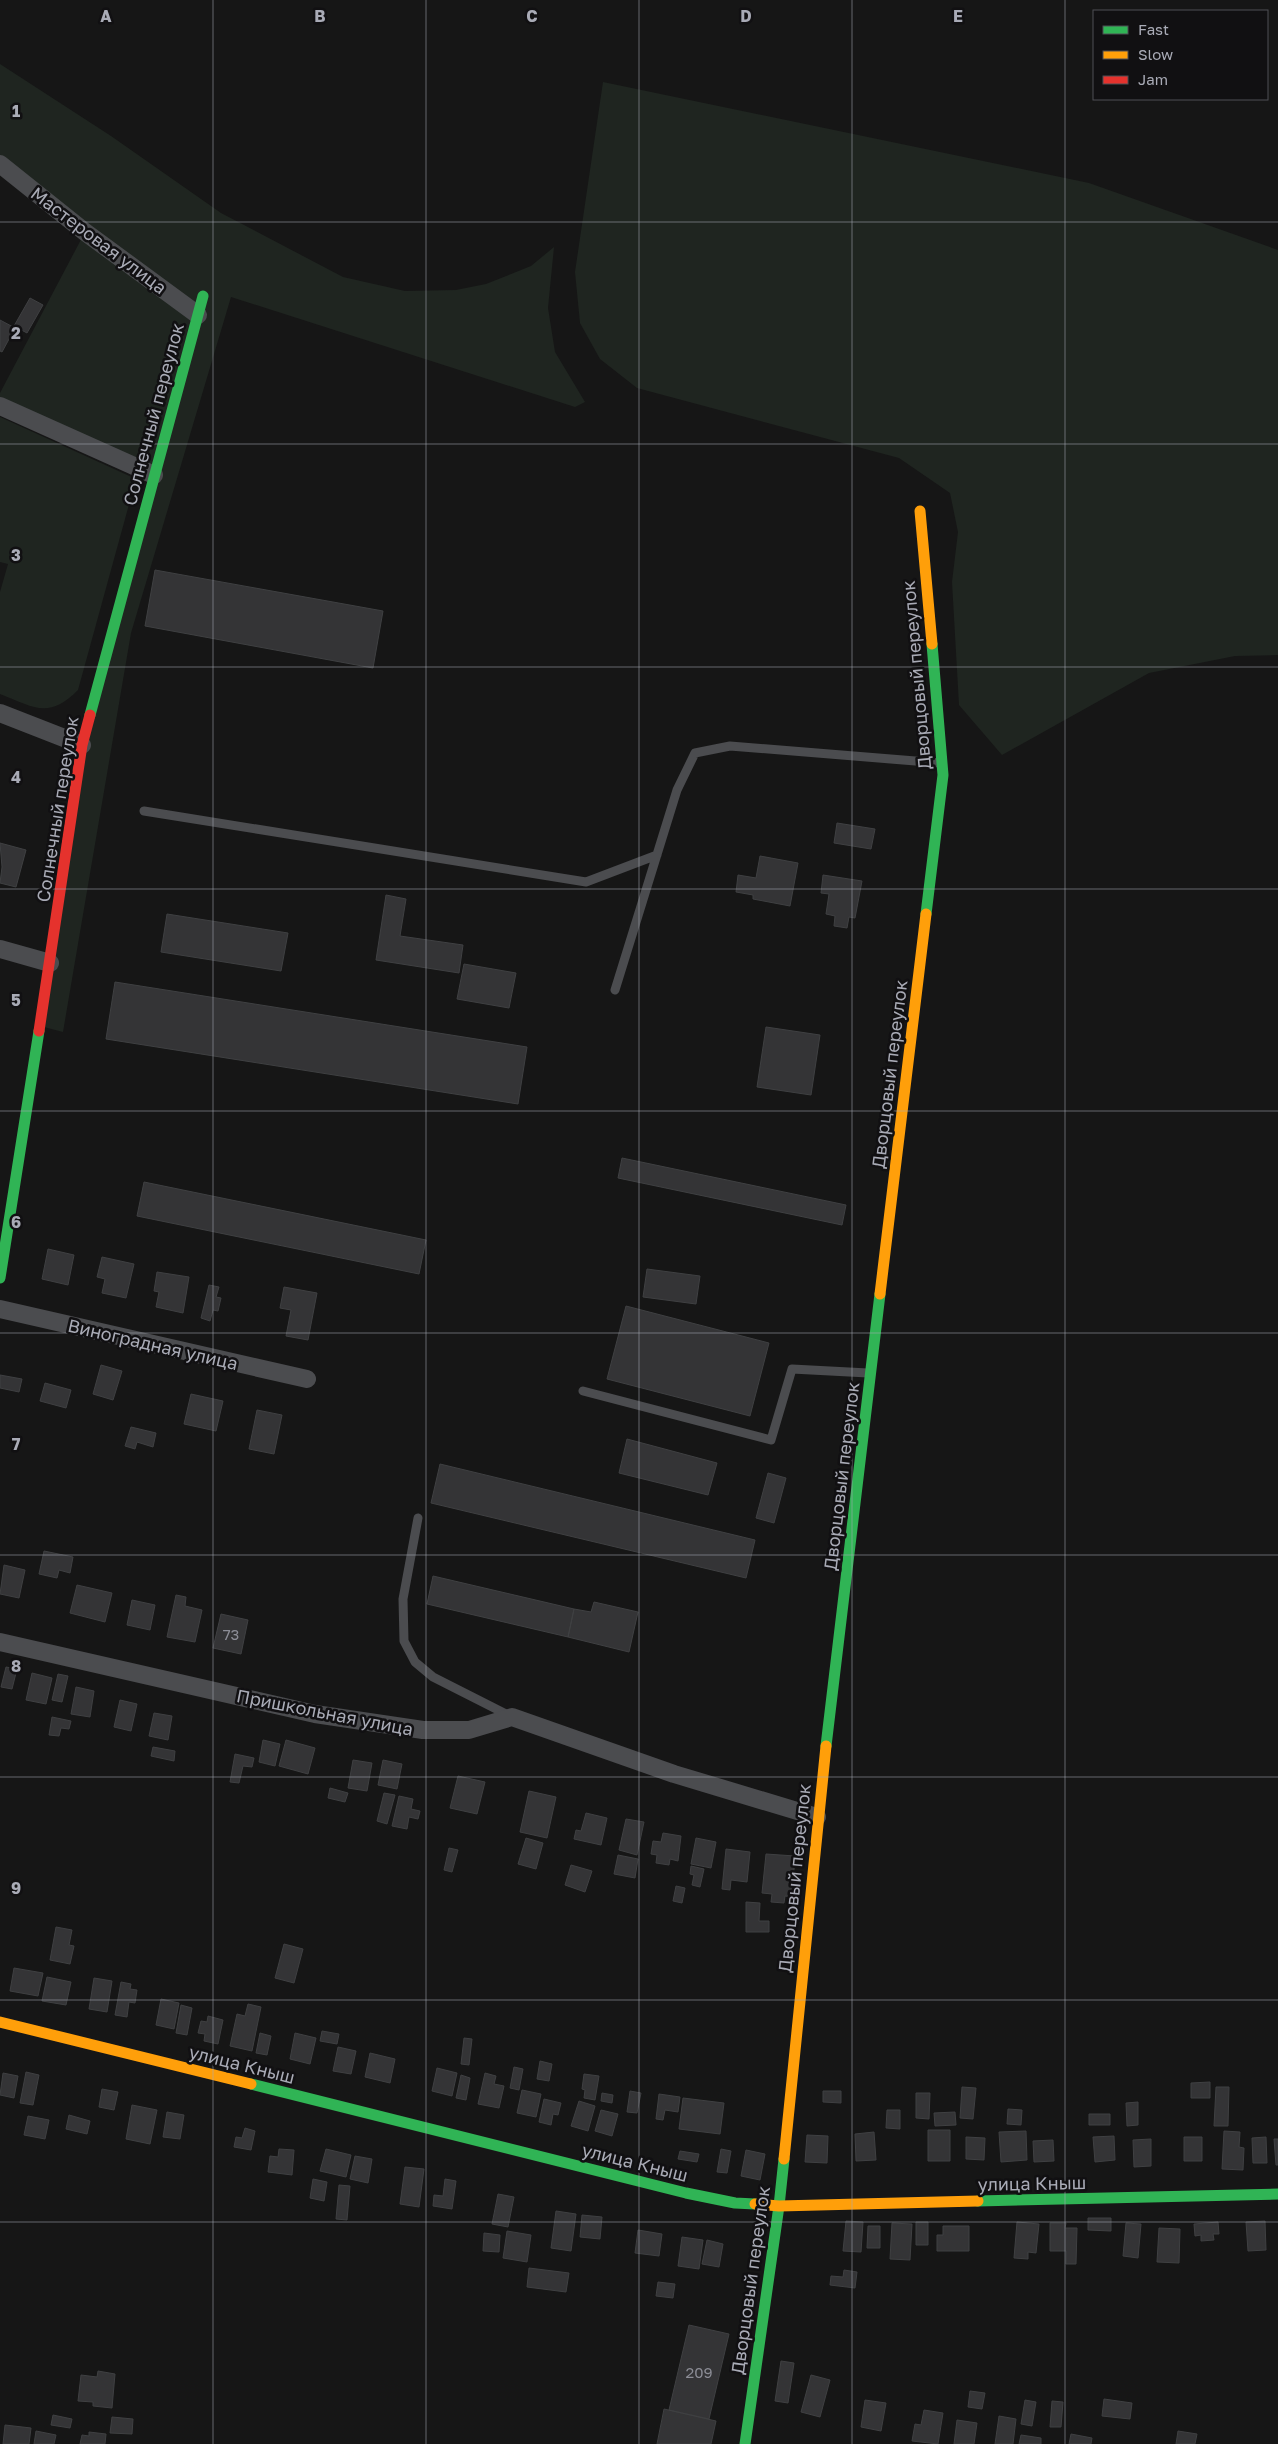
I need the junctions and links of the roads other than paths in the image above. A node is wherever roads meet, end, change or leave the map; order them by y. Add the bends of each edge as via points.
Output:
1 (0, 164) edge
2 (203, 296) dead end
3 (198, 315) junction
4 (0, 406) edge
5 (154, 475) junction
6 (920, 511) dead end
7 (0, 713) edge
8 (82, 745) junction
9 (942, 763) junction
10 (144, 811) dead end
11 (657, 855) junction
12 (0, 950) edge
13 (50, 963) junction
14 (615, 990) dead end
15 (0, 1278) edge
16 (0, 1309) edge
17 (871, 1374) junction
18 (306, 1379) dead end
19 (583, 1391) dead end
20 (418, 1518) dead end
21 (0, 1642) edge
22 (512, 1717) junction
23 (817, 1817) junction
24 (0, 2022) edge
25 (1278, 2194) edge
26 (779, 2206) junction
27 (745, 2444) edge

1 - 3 street, Мастеровая улица via 85,232
2 - 3 street, Солнечный переулок
3 - 5 street, Солнечный переулок
4 - 5 street
5 - 8 street, Солнечный переулок
6 - 9 street, Дворцовый переулок
7 - 8 street
8 - 13 street, Солнечный переулок
9 - 11 lane via 730,746 695,753 677,790
9 - 17 street, Дворцовый переулок
10 - 11 lane via 586,882
11 - 14 lane
12 - 13 street
13 - 15 street, Солнечный переулок
16 - 18 street, Виноградная улица
17 - 19 lane via 792,1369 770,1440
17 - 23 street, Дворцовый переулок
20 - 22 lane via 403,1599 404,1641 415,1662 432,1677
21 - 22 street, Пришкольная улица via 315,1714 423,1730 469,1730
22 - 23 street via 674,1774
23 - 26 street, Дворцовый переулок
24 - 26 street, улица Кныш via 686,2193 735,2203
25 - 26 street, улица Кныш
26 - 27 street, Дворцовый переулок

